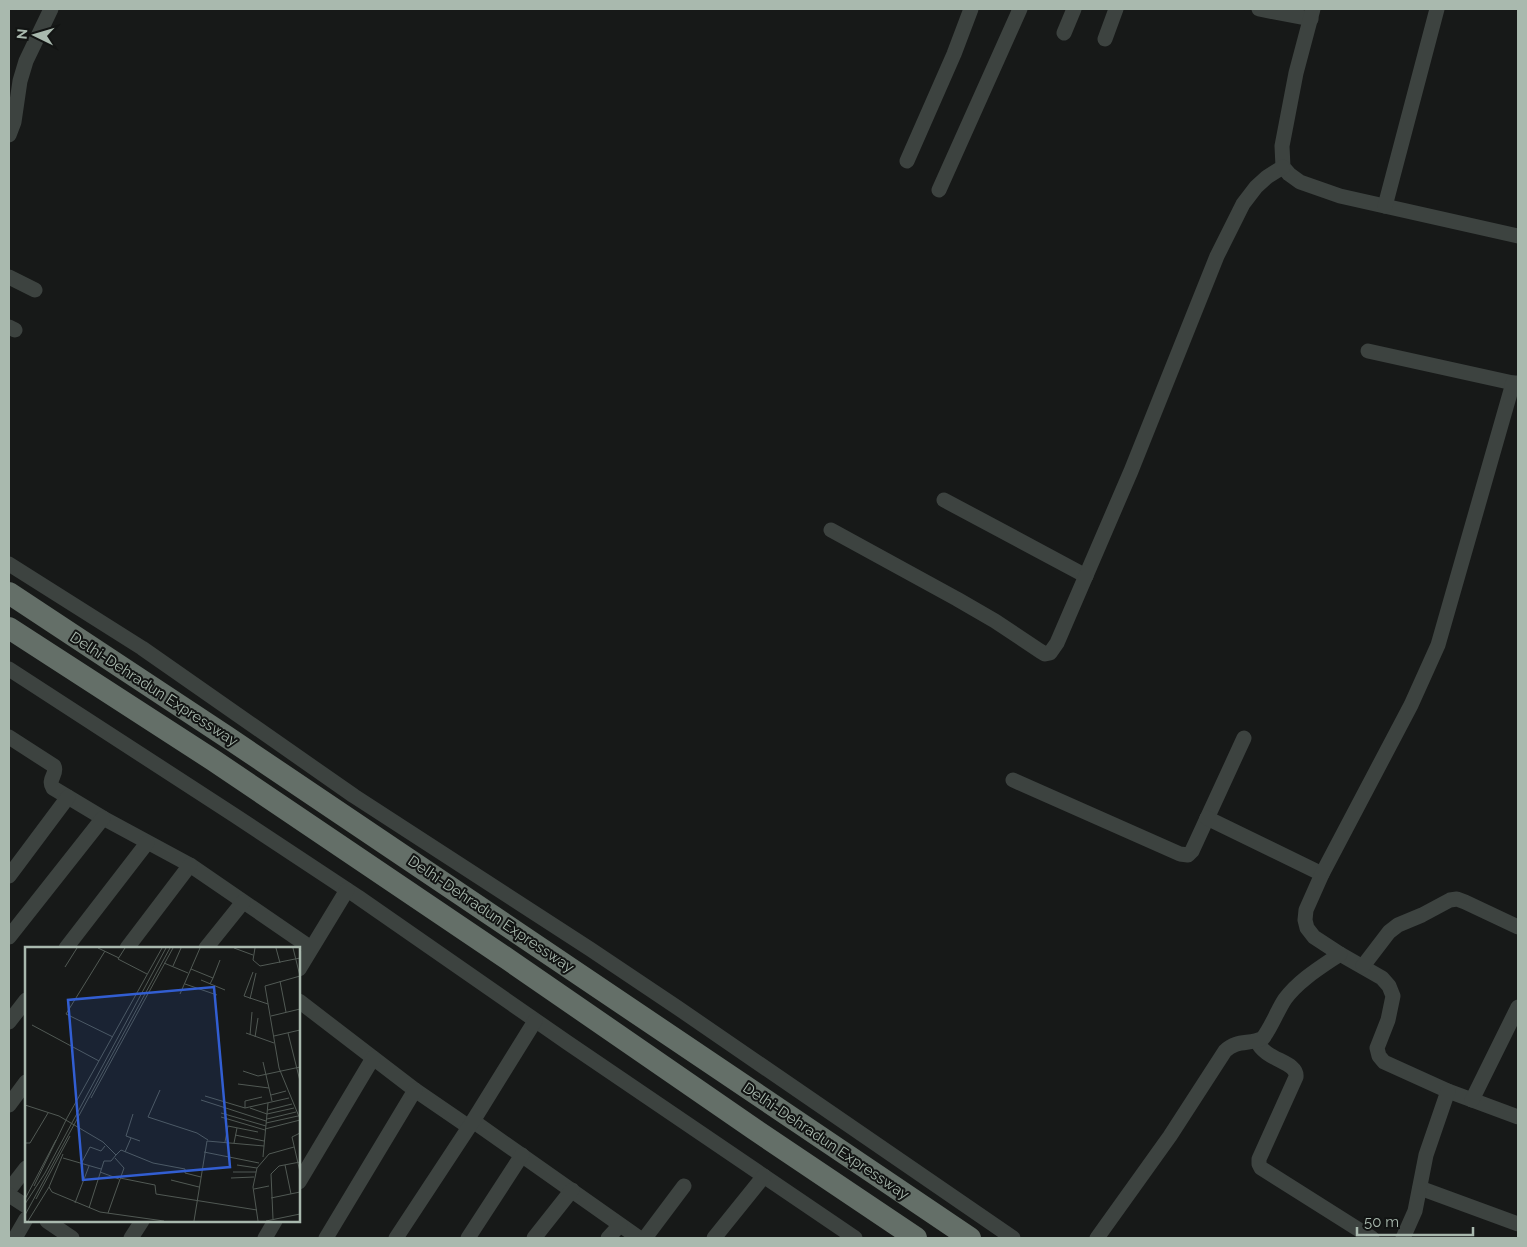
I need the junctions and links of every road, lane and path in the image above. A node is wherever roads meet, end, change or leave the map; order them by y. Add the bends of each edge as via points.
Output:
1 (51, 9) edge
2 (971, 9) edge
3 (1020, 9) edge
4 (1074, 9) edge
5 (1116, 9) edge
6 (1259, 9) edge
7 (1437, 9) edge
8 (1312, 14) edge
9 (1064, 32) dead end
10 (1104, 39) dead end
11 (9, 135) edge
12 (907, 160) dead end
13 (1284, 167) junction
14 (940, 190) dead end
15 (1385, 206) junction
16 (1518, 236) edge
17 (9, 276) edge
18 (35, 290) dead end
19 (1368, 351) dead end
20 (1516, 383) edge
21 (944, 500) dead end
22 (831, 530) dead end
23 (9, 564) edge
24 (1086, 576) junction
25 (9, 593) edge
26 (9, 628) edge
27 (9, 669) edge
28 (9, 737) edge
29 (1244, 738) dead end
30 (1013, 780) dead end
31 (68, 797) junction
32 (103, 818) junction
33 (1207, 818) junction
34 (147, 843) junction
35 (190, 865) junction
36 (1322, 874) junction
37 (9, 876) edge
38 (347, 890) junction
39 (243, 902) junction
40 (1518, 928) edge
41 (9, 937) edge
42 (67, 947) edge
43 (128, 947) edge
44 (207, 947) edge
45 (311, 948) junction
46 (1340, 954) junction
47 (1363, 966) junction
48 (300, 967) edge
49 (25, 1001) edge
50 (300, 1002) edge
51 (1518, 1007) edge
52 (535, 1021) junction
53 (9, 1022) edge
54 (1257, 1041) junction
55 (374, 1058) junction
56 (25, 1083) edge
57 (415, 1090) junction
58 (1448, 1091) junction
59 (1472, 1100) junction
60 (9, 1106) edge
61 (1518, 1117) edge
62 (471, 1124) junction
63 (522, 1156) junction
64 (25, 1169) edge
65 (764, 1176) junction
66 (300, 1180) edge
67 (684, 1186) dead end
68 (1420, 1188) junction
69 (9, 1190) edge
70 (572, 1190) junction
71 (9, 1195) edge
72 (25, 1205) edge
73 (25, 1221) edge
74 (48, 1222) edge
75 (141, 1222) edge
76 (274, 1222) edge
77 (1518, 1224) edge
78 (620, 1225) junction
79 (14, 1238) edge
80 (70, 1238) edge
81 (131, 1238) edge
82 (265, 1238) edge
83 (326, 1238) edge
84 (396, 1238) edge
85 (468, 1238) edge
86 (534, 1238) edge
87 (608, 1238) edge
88 (639, 1238) edge
89 (646, 1238) edge
90 (714, 1238) edge
91 (855, 1238) edge
92 (916, 1238) edge
93 (970, 1238) edge
94 (1013, 1238) edge
95 (1098, 1238) edge
96 (1372, 1238) edge
97 (1403, 1238) edge

1 - 11 street via 26,61
2 - 12 street
3 - 14 street
4 - 9 street
5 - 10 street
6 - 8 street
7 - 15 street
8 - 13 street via 1284,132
13 - 15 street via 1300,182 1340,196
13 - 24 street via 1267,177 1243,204 1216,256
15 - 16 street
17 - 18 street
19 - 20 street
20 - 36 street via 1438,646 1411,705
21 - 24 street
22 - 24 street via 958,599 1045,654 1050,653 1057,643
23 - 94 street via 142,648 354,796 678,1008
25 - 93 highway, Delhi-Dehradun Expressway
26 - 92 highway, Delhi-Dehradun Expressway via 214,760
27 - 38 street
28 - 31 street via 54,766 56,771 51,784
29 - 33 street
30 - 33 street via 1184,855 1192,851
31 - 32 street
31 - 37 street
32 - 34 street
32 - 41 street
33 - 36 street
34 - 35 street
34 - 42 street
35 - 39 street
35 - 43 street
36 - 46 street via 1306,910 1305,920 1314,937
38 - 45 street
38 - 52 street
39 - 44 street
39 - 45 street
40 - 47 street via 1465,902 1450,900 1398,925
45 - 48 street
46 - 47 street
46 - 54 street via 1320,967 1284,1000 1267,1032
47 - 58 street via 1382,978 1393,996 1377,1048 1378,1056 1384,1062
49 - 53 street
50 - 55 street
51 - 59 street
52 - 62 street
52 - 65 street
54 - 95 street via 1236,1043 1225,1051
54 - 96 street via 1266,1054 1291,1066 1297,1073 1259,1159 1261,1168
55 - 57 street
55 - 66 street
56 - 60 street
57 - 62 street
57 - 83 street
58 - 59 street
58 - 68 street via 1426,1155
59 - 61 street
62 - 63 street
62 - 84 street
63 - 70 street
63 - 85 street
64 - 69 street
65 - 90 street
65 - 91 street
67 - 89 street
68 - 77 street
68 - 97 street via 1415,1211
70 - 78 street
70 - 86 street
71 - 72 street
73 - 79 street
74 - 80 street
75 - 81 street
76 - 82 street
78 - 87 street
78 - 88 street

